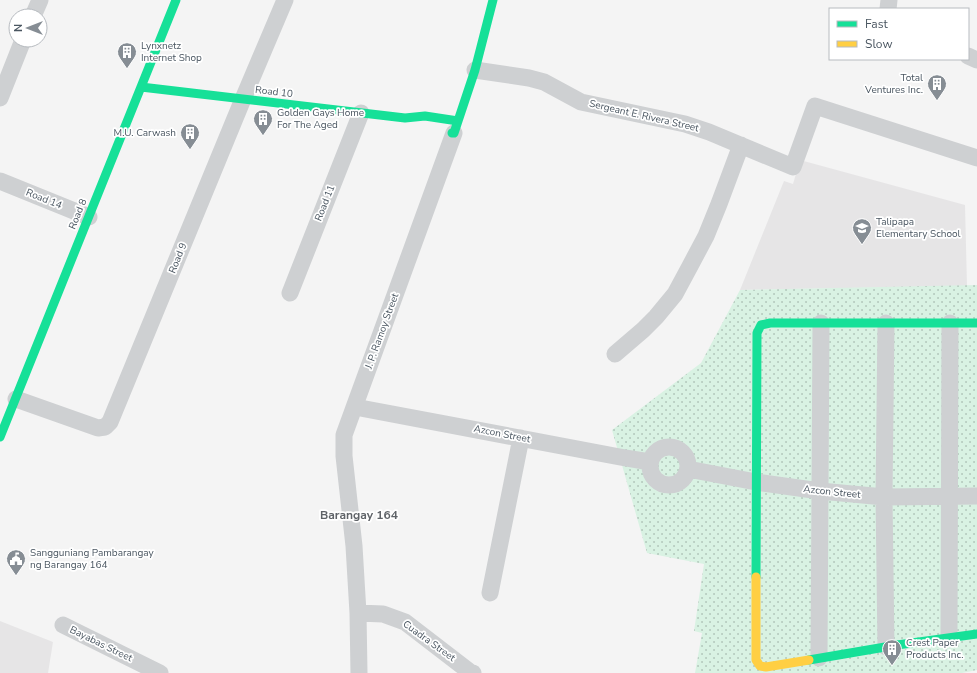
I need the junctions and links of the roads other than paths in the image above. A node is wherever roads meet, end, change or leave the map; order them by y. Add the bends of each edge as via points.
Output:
1 (176, 0) edge
2 (285, 0) edge
3 (493, 0) edge
4 (20, 48) edge
5 (475, 70) junction
6 (141, 87) junction
7 (0, 98) edge
8 (243, 99) junction
9 (361, 113) junction
10 (404, 118) junction
11 (417, 124) dead end
12 (453, 129) junction
13 (741, 145) junction
14 (977, 158) edge
15 (0, 181) edge
16 (89, 216) junction
17 (290, 293) dead end
18 (950, 322) junction
19 (977, 322) edge
20 (821, 323) junction
21 (886, 323) junction
22 (615, 354) dead end
23 (16, 399) junction
24 (355, 407) junction
25 (0, 437) edge
26 (521, 438) junction
27 (650, 462) junction
28 (688, 469) junction
29 (756, 482) junction
30 (820, 491) junction
31 (950, 496) junction
32 (977, 496) edge
33 (884, 497) junction
34 (490, 593) dead end
35 (358, 613) junction
36 (63, 625) dead end
37 (977, 634) edge
38 (949, 637) junction
39 (886, 648) junction
40 (819, 658) junction
41 (160, 673) edge
42 (360, 673) edge
43 (473, 673) edge

1 - 6 street, Road 8
2 - 8 street, Road 9
3 - 5 street, J. P. Ramoy Street
4 - 7 street
5 - 12 street, J. P. Ramoy Street
5 - 13 street, Sergeant E. Rivera Street via 544,82 580,102 685,124
6 - 8 street, Road 10
6 - 16 street, Road 8
8 - 9 street, Road 10
8 - 23 street, Road 9 via 110,422 105,427 98,428
9 - 10 street, Road 10
9 - 17 street, Road 11
10 - 11 street, Road 10
10 - 12 street, Road 10 via 425,116
12 - 24 street, J. P. Ramoy Street
13 - 14 street, Sergeant E. Rivera Street via 793,167 815,106
13 - 22 street via 706,236 690,268 656,317
15 - 16 street, Road 14
16 - 23 street, Road 8
18 - 19 street
18 - 21 street
18 - 31 street
20 - 21 street
20 - 29 street via 770,322 761,325 757,333
20 - 30 street
21 - 33 street
23 - 25 street, Road 8
24 - 26 street, Azcon Street
24 - 35 street, J. P. Ramoy Street via 344,435 344,448
26 - 27 street, Azcon Street
26 - 34 street
27 - 28 street via 657,451 669,446 686,456
27 - 28 street via 652,475 662,484 675,484 681,481
28 - 29 street, Azcon Street
29 - 30 street, Azcon Street
29 - 40 street via 756,660 760,666 766,668
30 - 33 street, Azcon Street
30 - 40 street
31 - 32 street, Azcon Street
31 - 33 street, Azcon Street
31 - 38 street
33 - 39 street
35 - 42 street, J. P. Ramoy Street
35 - 43 street, Cuadra Street via 383,614 405,622
36 - 41 street, Bayabas Street
37 - 38 street
38 - 39 street
39 - 40 street

